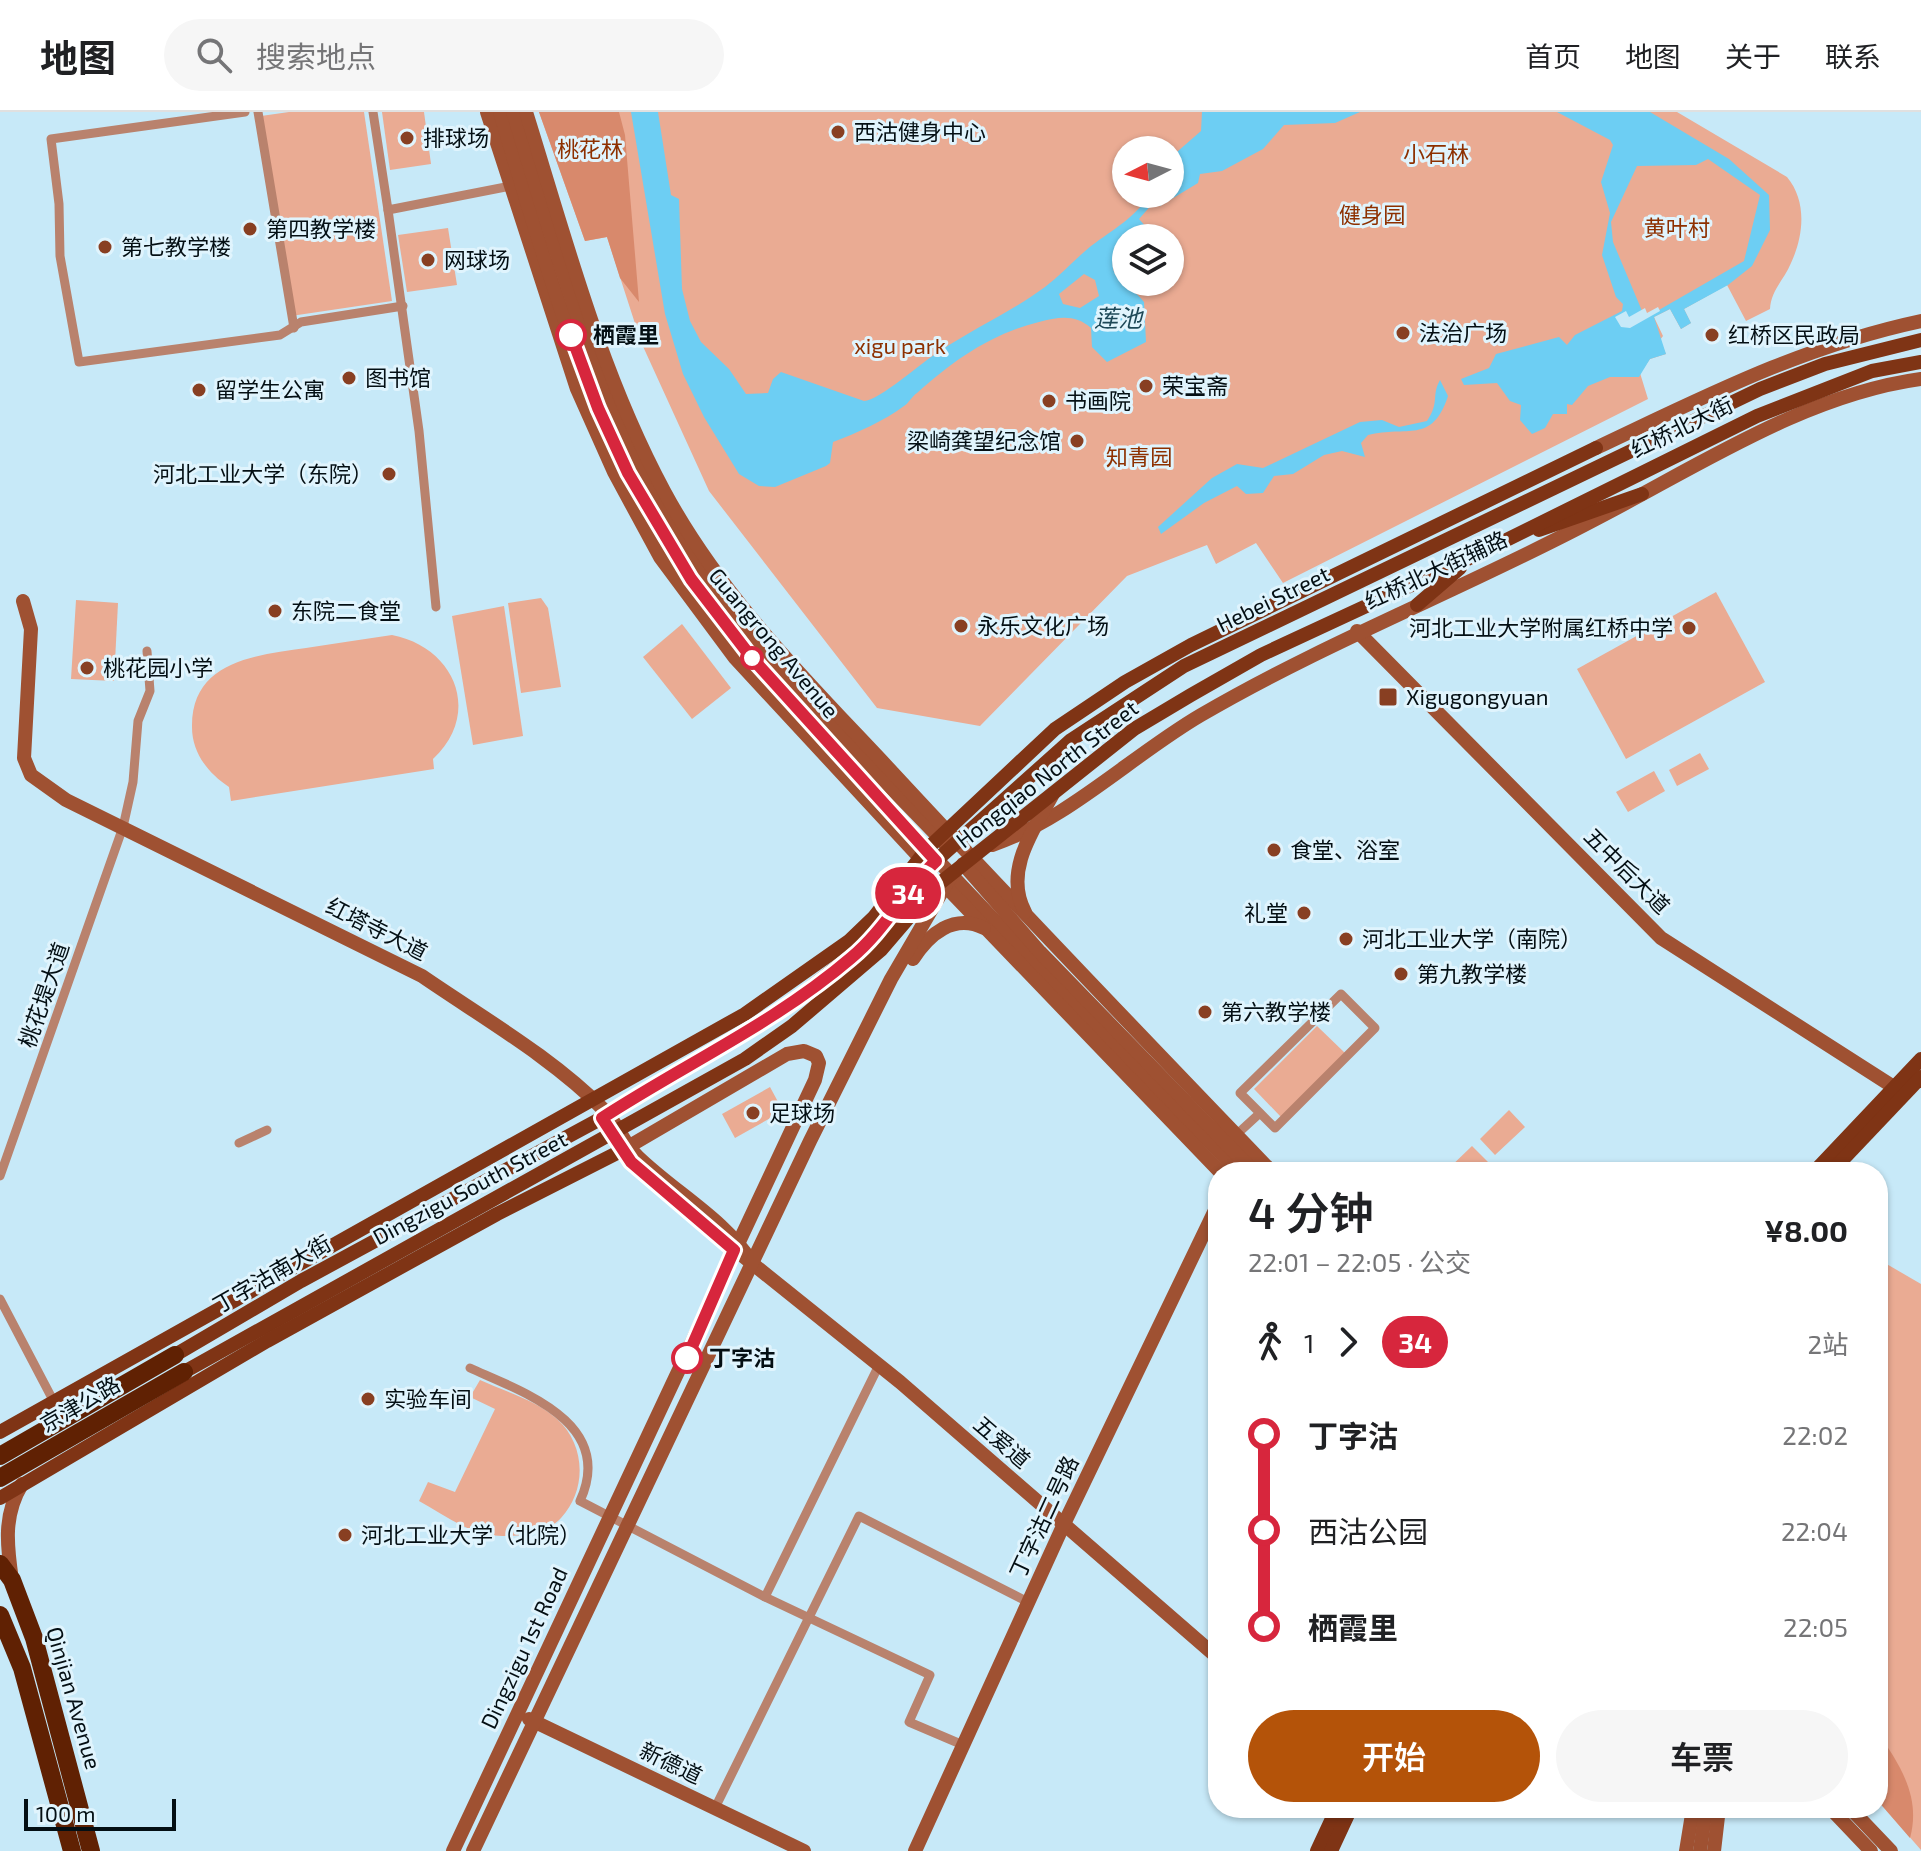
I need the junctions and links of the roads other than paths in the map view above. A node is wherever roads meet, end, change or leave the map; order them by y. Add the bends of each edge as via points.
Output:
1 (245, 112) edge
2 (258, 112) edge
3 (373, 112) edge
4 (487, 112) edge
5 (500, 112) edge
6 (513, 112) edge
7 (526, 112) edge
8 (529, 182) junction
9 (388, 210) junction
10 (403, 306) junction
11 (1921, 321) edge
12 (294, 328) junction
13 (1921, 340) edge
14 (1921, 362) edge
15 (1921, 379) edge
16 (1596, 448) junction
17 (1579, 477) joint
18 (1642, 494) junction
19 (1513, 506) junction
20 (1508, 539) junction
21 (1472, 557) junction
22 (23, 601) dead end
23 (1417, 605) junction
24 (436, 607) dead end
25 (1357, 631) junction
26 (147, 651) dead end
27 (1056, 789) junction
28 (123, 827) junction
29 (1034, 829) junction
30 (948, 840) junction
31 (992, 845) junction
32 (927, 859) junction
33 (968, 863) junction
34 (946, 882) junction
35 (1031, 922) junction
36 (985, 928) junction
37 (881, 1000) junction
38 (1919, 1070) edge
39 (1900, 1089) junction
40 (593, 1100) junction
41 (1260, 1113) junction
42 (605, 1116) junction
43 (267, 1130) dead end
44 (616, 1134) junction
45 (1236, 1135) junction
46 (239, 1143) dead end
47 (625, 1149) junction
48 (1210, 1162) edge
49 (1244, 1162) edge
50 (1244, 1162) edge
51 (1248, 1162) edge
52 (1824, 1162) edge
53 (1839, 1162) edge
54 (0, 1176) edge
55 (497, 1214) junction
56 (1208, 1225) edge
57 (442, 1227) junction
58 (736, 1245) junction
59 (753, 1264) junction
60 (0, 1299) edge
61 (175, 1355) joint
62 (879, 1365) junction
63 (470, 1368) dead end
64 (184, 1372) joint
65 (54, 1402) junction
66 (0, 1432) edge
67 (0, 1456) edge
68 (0, 1478) edge
69 (23, 1484) junction
70 (0, 1498) edge
71 (609, 1518) junction
72 (1063, 1526) junction
73 (628, 1529) junction
74 (0, 1564) edge
75 (12, 1580) junction
76 (765, 1597) junction
77 (1028, 1602) junction
78 (0, 1615) edge
79 (809, 1618) junction
80 (1208, 1649) edge
81 (518, 1714) junction
82 (536, 1722) junction
83 (963, 1745) junction
84 (715, 1808) junction
85 (1332, 1818) edge
86 (1346, 1818) edge
87 (1682, 1818) edge
88 (1691, 1818) edge
89 (1705, 1818) edge
90 (1718, 1818) edge
91 (1840, 1818) edge
92 (1860, 1818) edge
93 (72, 1851) edge
94 (91, 1851) edge
95 (453, 1851) edge
96 (473, 1851) edge
97 (804, 1851) edge
98 (915, 1851) edge
99 (1317, 1851) edge
100 (1331, 1851) edge
101 (1677, 1851) edge
102 (1686, 1851) edge
103 (1700, 1851) edge
104 (1714, 1851) edge
105 (1871, 1851) edge
106 (1891, 1851) edge

1 - 12 street via 51,139 60,256 79,362 280,335
2 - 12 street
3 - 9 street
4 - 8 main road
5 - 8 main road, Guangrong Avenue
6 - 8 main road, Guangrong Avenue
7 - 8 main road
8 - 9 street
8 - 30 main road via 608,371 664,492 689,533 731,596
8 - 32 main road, Guangrong Avenue via 598,408 659,530 751,657
9 - 10 street
10 - 12 street via 301,322
10 - 24 street
11 - 16 main road via 1788,358
13 - 17 main road, 红桥北大街 via 1791,377
14 - 20 main road, 红桥北大街 via 1830,385 1588,496
15 - 18 main road, 红桥北大街辅路 via 1897,382 1808,413
16 - 19 main road
16 - 30 main road via 1125,682 1055,729
17 - 19 main road, Hebei Street
18 - 20 main road
18 - 23 main road, 红桥北大街辅路
19 - 30 main road, Hebei Street via 1184,666 1071,740
20 - 21 main road, 红桥北大街
21 - 23 main road
21 - 27 main road, Hongqiao North Street via 1261,655 1134,729
22 - 28 main road, 红塔寺大道 via 31,629 24,758 31,775 66,800
23 - 25 main road, 红桥北大街辅路
25 - 29 main road, 红桥北大街辅路 via 1199,716
25 - 39 main road, 五中后大道 via 1661,938
26 - 28 street, 桃花堤大道 via 150,691 138,721
27 - 29 main road
27 - 31 main road, Hongqiao North Street
28 - 40 main road, 红塔寺大道 via 422,976
28 - 54 street, 桃花堤大道
29 - 31 main road, 红桥北大街辅路
29 - 35 main road via 1018,880 1022,907
30 - 32 main road, Hongqiao North Street
30 - 33 main road
31 - 33 main road, Hongqiao North Street
32 - 34 main road, Guangrong Avenue
32 - 40 main road via 874,917 821,963 735,1020
32 - 42 main road via 884,927 829,975 729,1044
33 - 34 main road, Hongqiao North Street
33 - 35 main road
33 - 49 main road via 1040,952
34 - 36 main road
34 - 37 main road, Dingzigu 1st Road
34 - 44 main road, Dingzigu South Street via 922,899 881,950 792,1026
34 - 50 main road
35 - 45 main road
36 - 37 main road via 964,922 937,932
36 - 48 main road
37 - 59 main road, Dingzigu 1st Road
38 - 39 main road
39 - 52 main road
39 - 53 main road
40 - 42 main road, 红塔寺大道
40 - 65 main road
41 - 41 street via 1275,1128 1375,1028 1341,994 1240,1093
41 - 45 street
42 - 44 main road, 红塔寺大道
42 - 61 main road, 丁字沽南大街
43 - 46 street
44 - 47 main road, 五爱道
44 - 57 main road, Dingzigu South Street
45 - 51 main road
47 - 55 main road
47 - 58 main road, 五爱道
47 - 58 main road, Dingzigu 1st Road via 787,1054 804,1051 816,1056 815,1080
55 - 57 main road
55 - 69 main road
56 - 72 main road, 丁字沽二号路
57 - 64 main road, Dingzigu South Street
58 - 59 main road, 五爱道
58 - 71 main road, Dingzigu 1st Road
59 - 62 main road, 五爱道
59 - 73 main road, Dingzigu 1st Road
60 - 65 street
61 - 67 highway, 京津公路
62 - 72 main road, 五爱道
62 - 76 street
63 - 71 street via 559,1411 573,1428 586,1462 580,1501
64 - 68 highway, 京津公路
65 - 66 main road
69 - 70 main road
69 - 75 main road via 9,1514
71 - 73 street
71 - 81 main road, Dingzigu 1st Road
72 - 77 main road, 丁字沽二号路
72 - 80 main road, 五爱道
73 - 76 street
73 - 82 main road, Dingzigu 1st Road
74 - 75 highway, Qinjian Avenue
75 - 94 highway, Qinjian Avenue via 34,1638
76 - 79 street
77 - 79 street via 859,1516
77 - 83 main road, 丁字沽二号路
78 - 93 highway, Qinjian Avenue via 22,1668
79 - 83 street via 930,1675 909,1722
79 - 84 street
81 - 82 main road, 新德道
81 - 95 main road, Dingzigu 1st Road
82 - 84 main road, 新德道
82 - 96 main road, Dingzigu 1st Road
83 - 98 main road, 丁字沽二号路
84 - 97 main road, 新德道
85 - 99 main road
86 - 100 main road
87 - 101 main road
88 - 102 main road
89 - 103 main road
90 - 104 main road
91 - 105 main road
92 - 106 main road

